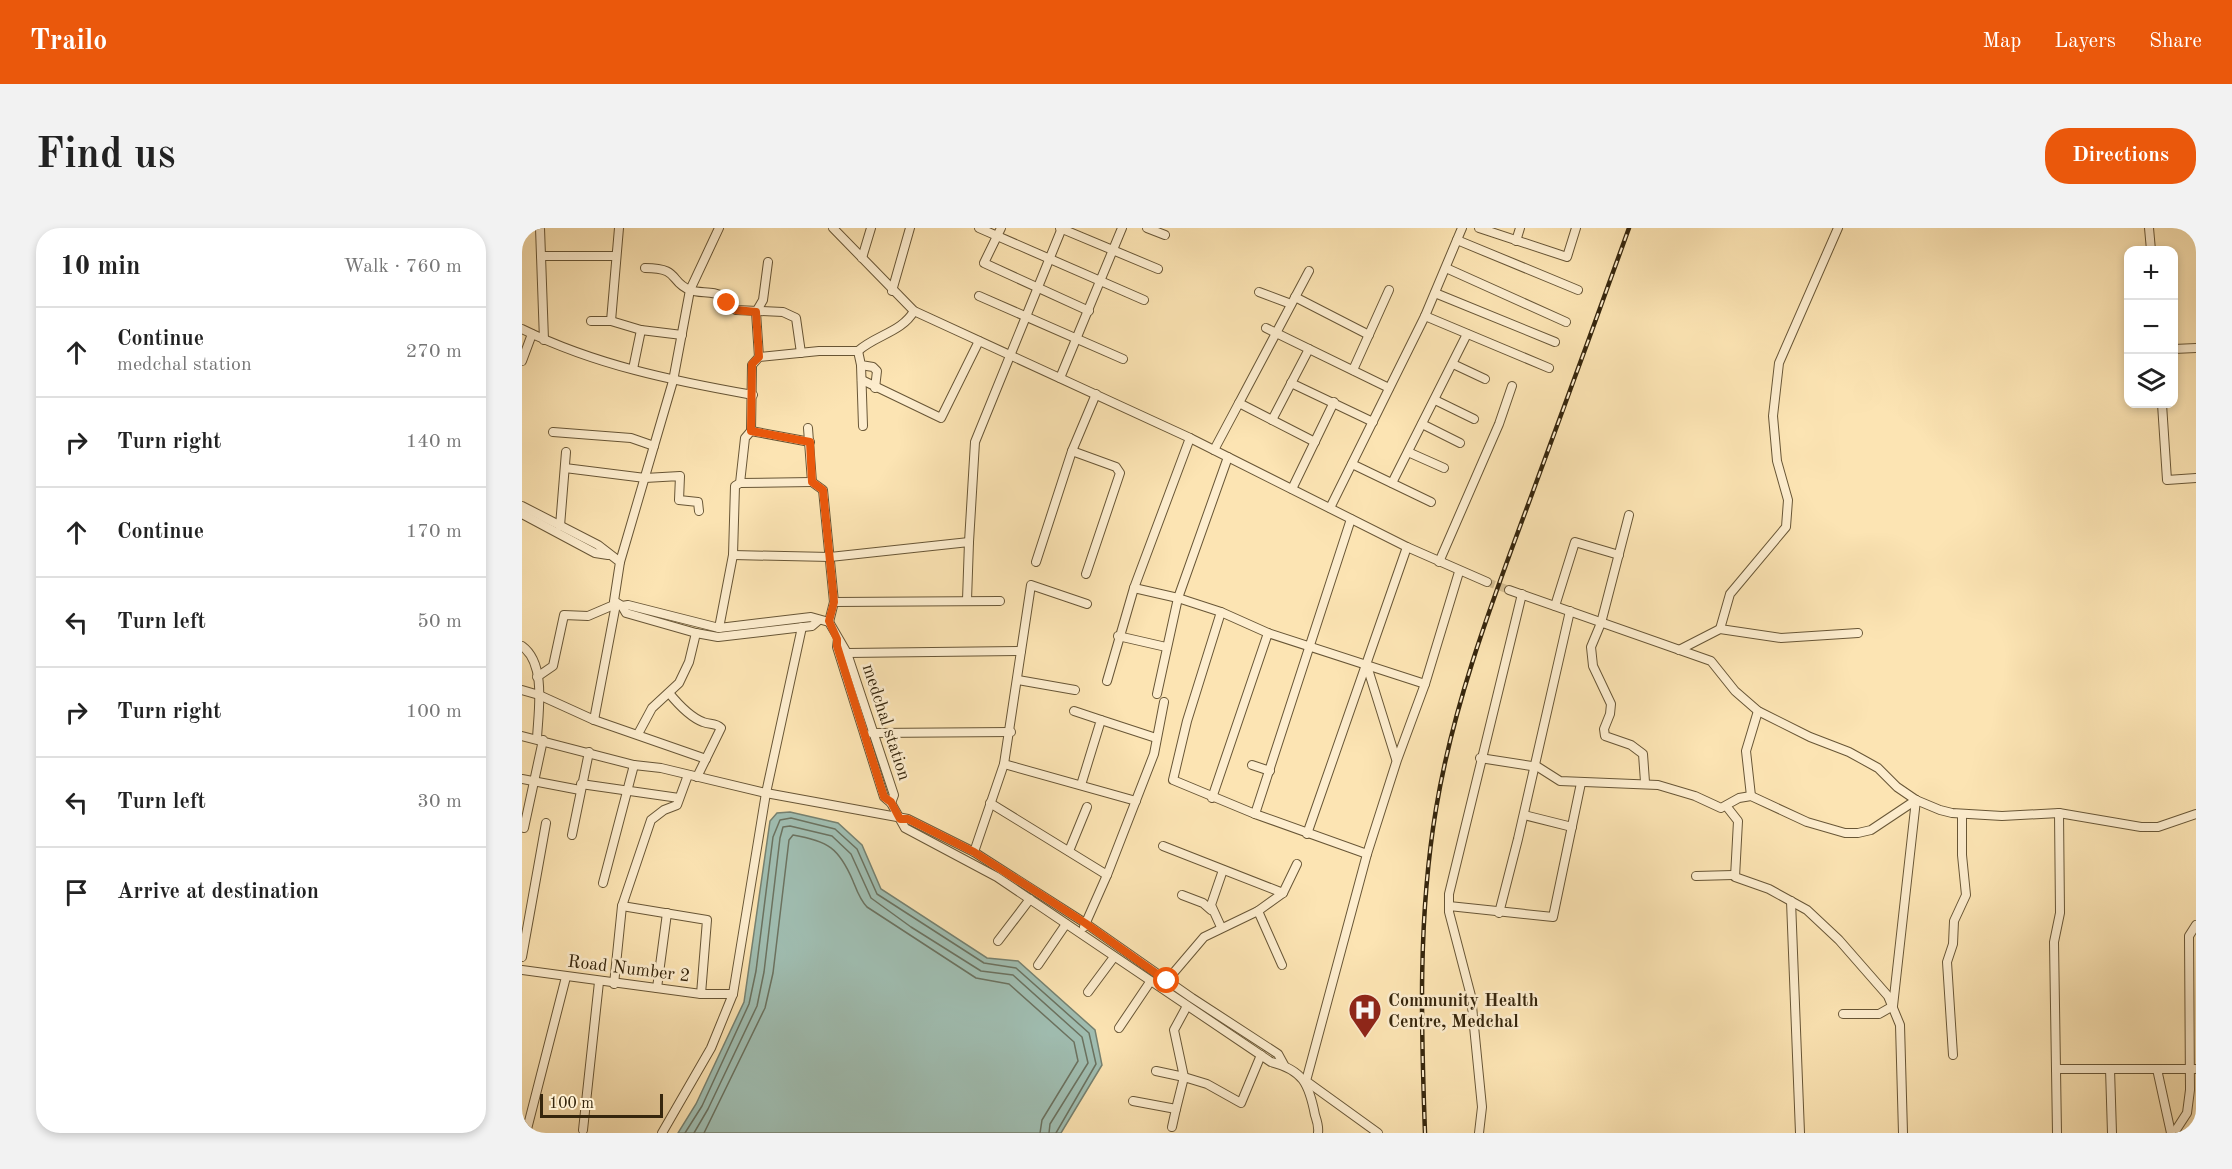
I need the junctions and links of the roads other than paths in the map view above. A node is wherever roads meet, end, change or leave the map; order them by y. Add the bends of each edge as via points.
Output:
1 (540, 228) edge
2 (619, 228) edge
3 (719, 228) edge
4 (833, 228) edge
5 (871, 228) edge
6 (910, 228) edge
7 (979, 228) edge
8 (1061, 228) edge
9 (1122, 228) edge
10 (1147, 228) edge
11 (1462, 228) edge
12 (1479, 228) edge
13 (1520, 228) edge
14 (1576, 228) edge
15 (1838, 228) edge
16 (2149, 228) edge
17 (999, 232) edge
18 (1165, 236) dead end
19 (1457, 240) junction
20 (1516, 241) junction
21 (2151, 246) edge
22 (1113, 251) junction
23 (541, 256) junction
24 (616, 256) junction
25 (862, 258) junction
26 (1049, 258) junction
27 (768, 262) dead end
28 (645, 268) dead end
29 (1446, 268) junction
30 (1158, 269) dead end
31 (1309, 271) dead end
32 (1101, 281) junction
33 (1038, 288) junction
34 (690, 290) junction
35 (1389, 290) dead end
36 (1578, 290) dead end
37 (892, 291) junction
38 (1259, 292) dead end
39 (1436, 293) junction
40 (979, 296) dead end
41 (1144, 300) dead end
42 (1293, 301) junction
43 (914, 311) junction
44 (1089, 311) junction
45 (756, 312) junction
46 (1425, 316) junction
47 (1027, 317) junction
48 (591, 321) dead end
49 (611, 321) junction
50 (1566, 322) dead end
51 (1266, 328) dead end
52 (522, 329) edge
53 (641, 330) junction
54 (1276, 333) junction
55 (532, 334) junction
56 (1369, 334) junction
57 (1467, 334) junction
58 (682, 335) junction
59 (1077, 339) junction
60 (544, 340) junction
61 (980, 342) junction
62 (1555, 342) dead end
63 (2196, 348) edge
64 (1309, 349) junction
65 (2178, 349) edge
66 (858, 351) junction
67 (801, 353) junction
68 (1009, 356) junction
69 (759, 357) junction
70 (1123, 359) dead end
71 (522, 361) edge
72 (1453, 364) junction
73 (861, 365) junction
74 (1549, 368) dead end
75 (633, 369) junction
76 (1353, 370) junction
77 (1060, 378) junction
78 (1485, 379) dead end
79 (862, 380) junction
80 (673, 381) junction
81 (1291, 383) junction
82 (1512, 386) dead end
83 (875, 388) junction
84 (1389, 388) junction
85 (1096, 394) junction
86 (753, 395) junction
87 (1434, 400) junction
88 (1334, 402) junction
89 (1239, 403) junction
90 (2162, 408) edge
91 (1474, 419) dead end
92 (1272, 420) junction
93 (1373, 422) junction
94 (1422, 424) junction
95 (863, 426) dead end
96 (808, 428) dead end
97 (751, 431) junction
98 (553, 432) dead end
99 (1190, 438) junction
100 (810, 442) junction
101 (1315, 442) junction
102 (1460, 443) dead end
103 (654, 446) junction
104 (1214, 450) junction
105 (1072, 451) junction
106 (566, 452) dead end
107 (1408, 452) junction
108 (1228, 457) junction
109 (1353, 464) junction
110 (565, 468) junction
111 (1444, 468) dead end
112 (645, 478) junction
113 (2196, 478) edge
114 (812, 482) junction
115 (740, 483) junction
116 (1392, 483) junction
117 (1292, 489) junction
118 (1431, 502) dead end
119 (522, 506) edge
120 (1330, 508) junction
121 (699, 511) dead end
122 (522, 514) edge
123 (1629, 515) dead end
124 (1351, 519) junction
125 (560, 526) junction
126 (969, 542) junction
127 (1407, 547) junction
128 (609, 555) junction
129 (733, 555) junction
130 (1619, 555) junction
131 (830, 557) junction
132 (621, 562) junction
133 (1036, 562) dead end
134 (1439, 562) junction
135 (1459, 572) junction
136 (1086, 574) dead end
137 (1486, 582) tunnel mouth
138 (1134, 588) junction
139 (1509, 590) tunnel mouth
140 (1522, 594) junction
141 (1178, 598) junction
142 (967, 600) junction
143 (1000, 601) dead end
144 (834, 602) junction
145 (1087, 604) dead end
146 (619, 605) junction
147 (1555, 606) junction
148 (1570, 611) junction
149 (1221, 612) junction
150 (819, 620) junction
151 (829, 621) junction
152 (1601, 623) junction
153 (802, 627) junction
154 (718, 628) junction
155 (1720, 629) junction
156 (696, 633) junction
157 (1268, 633) junction
158 (1858, 633) dead end
159 (1118, 636) junction
160 (837, 639) junction
161 (522, 646) edge
162 (1166, 647) junction
163 (1311, 648) junction
164 (1679, 650) junction
165 (1021, 651) junction
166 (847, 653) junction
167 (1367, 666) junction
168 (537, 677) junction
169 (1018, 680) junction
170 (1107, 681) dead end
171 (1425, 684) junction
172 (522, 690) edge
173 (1076, 690) dead end
174 (669, 693) junction
175 (539, 694) junction
176 (1157, 694) dead end
177 (1164, 702) dead end
178 (1074, 711) dead end
179 (1758, 711) junction
180 (594, 720) junction
181 (1101, 720) junction
182 (1011, 732) junction
183 (872, 733) junction
184 (638, 734) junction
185 (522, 736) edge
186 (1156, 738) junction
187 (540, 740) junction
188 (589, 752) junction
189 (1480, 758) junction
190 (706, 759) junction
191 (1396, 760) junction
192 (1004, 764) junction
193 (634, 765) junction
194 (1252, 765) dead end
195 (1534, 766) junction
196 (1270, 771) junction
197 (693, 776) junction
198 (522, 779) edge
199 (535, 781) junction
200 (1645, 782) junction
201 (1581, 783) junction
202 (1081, 785) junction
203 (581, 787) junction
204 (628, 790) junction
205 (766, 793) junction
206 (1751, 796) junction
207 (679, 798) junction
208 (1212, 798) junction
209 (1916, 800) junction
210 (1136, 801) junction
211 (891, 802) junction
212 (990, 803) junction
213 (1087, 807) dead end
214 (1727, 807) junction
215 (1962, 813) junction
216 (2059, 813) junction
217 (1256, 814) junction
218 (2196, 814) edge
219 (1524, 815) junction
220 (900, 819) junction
221 (546, 823) dead end
222 (1572, 827) junction
223 (524, 828) dead end
224 (1307, 834) junction
225 (572, 836) dead end
226 (1162, 846) dead end
227 (1069, 851) junction
228 (974, 852) junction
229 (1367, 854) junction
230 (1297, 864) dead end
231 (1223, 870) junction
232 (1107, 875) junction
233 (1733, 875) junction
234 (1696, 876) dead end
235 (603, 883) dead end
236 (1283, 893) junction
237 (1182, 895) dead end
238 (1030, 899) junction
239 (1791, 901) junction
240 (622, 906) junction
241 (1449, 906) junction
242 (1211, 910) junction
243 (1258, 911) junction
244 (667, 913) junction
245 (1499, 913) junction
246 (1085, 923) junction
247 (1066, 924) junction
248 (2196, 925) edge
249 (1221, 927) junction
250 (1081, 934) junction
251 (998, 941) dead end
252 (522, 957) edge
253 (1114, 957) junction
254 (1038, 965) dead end
255 (1282, 965) dead end
256 (522, 970) edge
257 (566, 977) junction
258 (1150, 981) junction
259 (1167, 981) junction
260 (599, 982) junction
261 (614, 984) junction
262 (2192, 984) edge
263 (657, 988) junction
264 (1160, 988) junction
265 (1088, 992) dead end
266 (701, 994) junction
267 (733, 994) junction
268 (1187, 1006) junction
269 (1893, 1006) junction
270 (1843, 1014) dead end
271 (1119, 1028) dead end
272 (1953, 1055) dead end
273 (1261, 1056) junction
274 (1284, 1065) junction
275 (2057, 1069) junction
276 (2110, 1069) junction
277 (2157, 1069) junction
278 (2193, 1069) edge
279 (1156, 1071) dead end
280 (1184, 1077) junction
281 (1306, 1081) junction
282 (1133, 1101) dead end
283 (1176, 1109) junction
284 (1172, 1127) dead end
285 (583, 1130) dead end
286 (526, 1133) edge
287 (662, 1133) edge
288 (1318, 1133) edge
289 (1378, 1133) edge
290 (1479, 1133) edge
291 (1800, 1133) edge
292 (1903, 1133) edge
293 (2057, 1133) edge
294 (2112, 1133) edge
295 (2172, 1133) edge

1 - 23 street
2 - 24 street
3 - 34 street
4 - 25 street
5 - 25 street
6 - 37 street
7 - 17 street
8 - 22 street
8 - 26 street
9 - 22 street
10 - 18 street
11 - 19 street
12 - 20 street
13 - 20 street
14 - 20 street via 1568,257
15 - 155 street via 1779,363 1773,416 1777,461 1788,500 1786,527 1730,594
16 - 21 street
17 - 26 street
17 - 33 street via 984,263
19 - 29 street
19 - 36 street
22 - 30 street
22 - 32 street
23 - 24 street
23 - 60 street
24 - 49 street
25 - 37 street
26 - 32 street
26 - 33 street
27 - 45 street via 763,300
28 - 34 street via 662,268
29 - 39 street
29 - 50 street
31 - 42 street
32 - 41 street
32 - 44 street
33 - 44 street
33 - 47 street
34 - 45 street via 719,296 730,308
34 - 58 street
35 - 56 street
37 - 43 street
38 - 42 street
39 - 46 street
39 - 62 street
40 - 47 street
42 - 54 street
42 - 56 street
43 - 61 street
43 - 66 street via 907,323
44 - 59 street
45 - 67 street via 783,312 796,318
45 - 69 street
46 - 57 street
46 - 84 street
47 - 59 street
47 - 68 street
48 - 49 street
49 - 53 street
51 - 54 street
52 - 55 street
53 - 58 street
53 - 75 street
54 - 64 street
54 - 89 street
55 - 60 street
55 - 71 street
56 - 76 street
57 - 72 street
57 - 74 street
58 - 80 street
59 - 70 street
59 - 77 street
60 - 75 street
61 - 68 street
61 - 83 street via 941,418
63 - 65 street
64 - 76 street
64 - 81 street
66 - 67 street
66 - 73 street
67 - 69 street
68 - 77 street
68 - 126 street via 975,442
69 - 86 street via 752,364
72 - 78 street
72 - 87 street
73 - 79 street
73 - 83 street via 877,371
75 - 80 street
76 - 84 street
77 - 85 street
79 - 83 street
79 - 95 street
80 - 86 street
80 - 103 street
81 - 88 street
81 - 92 street
82 - 134 street
84 - 93 street
85 - 99 street
85 - 105 street
86 - 97 street
87 - 91 street
87 - 94 street
88 - 93 street
88 - 101 street
89 - 92 street
89 - 104 street
90 - 113 street via 2167,480
92 - 101 street
93 - 109 street
94 - 102 street
94 - 107 street
96 - 100 street
97 - 100 street
97 - 115 street via 745,438
98 - 103 street via 631,438
99 - 104 street
99 - 138 street
100 - 114 street
101 - 117 street
103 - 112 street
104 - 108 street
105 - 133 street
105 - 136 street via 1116,467 1120,473
106 - 110 street
107 - 111 street
107 - 116 street
108 - 117 street
108 - 141 street
109 - 116 street
109 - 120 street
110 - 112 street
110 - 125 street
112 - 121 street via 680,476 679,500 698,502
112 - 132 street
114 - 115 street
114 - 131 street via 823,490
115 - 129 street via 735,486
116 - 118 street
117 - 120 street
119 - 125 street
120 - 124 street
122 - 128 street via 595,553
123 - 130 street
124 - 127 street
124 - 163 street
125 - 128 street via 598,545
126 - 131 street
126 - 142 street
127 - 134 street
127 - 167 street
128 - 132 street
129 - 131 street
129 - 154 street
130 - 147 street via 1575,542
130 - 152 street
131 - 144 street
132 - 146 street via 614,601
134 - 135 street
135 - 137 street
135 - 171 street
138 - 141 street
138 - 159 street
139 - 140 street
140 - 147 street
140 - 189 street
141 - 149 street
141 - 162 street
142 - 143 street
142 - 144 street
144 - 151 street
145 - 165 street via 1031,585
146 - 154 street
146 - 156 street via 626,613
146 - 168 street via 588,616 564,615 553,666
146 - 180 street
147 - 148 street
148 - 152 street
148 - 195 street
149 - 157 street
149 - 208 street via 1173,780
150 - 151 street
150 - 153 street
150 - 154 street via 812,617
151 - 160 street, medchal station
152 - 164 street
152 - 200 street via 1592,646 1593,666 1611,709 1603,732 1610,740 1631,745 1643,754
153 - 156 street via 718,637
153 - 205 street
155 - 158 street via 1781,638
155 - 164 street
156 - 174 street via 689,662
157 - 163 street
157 - 208 street
159 - 162 street
159 - 170 street
160 - 166 street, medchal station
160 - 211 street via 884,797
161 - 168 street
162 - 176 street
163 - 167 street
163 - 196 street
164 - 179 street via 1711,661 1735,691
165 - 166 street
165 - 169 street
166 - 183 street, medchal station
167 - 171 street
167 - 191 street
167 - 224 street
168 - 175 street
169 - 173 street
169 - 182 street
171 - 191 street
172 - 175 street
174 - 184 street via 652,708
174 - 190 street via 702,722 720,726
175 - 180 street
175 - 187 street
177 - 186 street
178 - 181 street
179 - 206 street via 1746,751
179 - 209 street via 1878,768
180 - 184 street
181 - 186 street
181 - 202 street
182 - 183 street
182 - 192 street
183 - 211 street, medchal station via 894,795
184 - 190 street
185 - 187 street
186 - 210 street
187 - 188 street
187 - 199 street
188 - 193 street
188 - 203 street
189 - 195 street
189 - 241 street
190 - 197 street
191 - 229 street
192 - 202 street
192 - 212 street
193 - 197 street
193 - 204 street
194 - 196 street
195 - 201 street via 1560,781
195 - 219 street
196 - 217 street
197 - 205 street
197 - 207 street
198 - 199 street
199 - 203 street
199 - 223 street
200 - 201 street
200 - 214 street
201 - 222 street
202 - 210 street
203 - 204 street
203 - 225 street
204 - 207 street
204 - 235 street
205 - 220 street
205 - 267 street
206 - 209 street via 1807,822 1845,833 1871,830
206 - 214 street via 1739,798
207 - 240 street via 677,804 651,820
208 - 217 street
209 - 215 street
209 - 269 street
210 - 232 street
211 - 220 street, medchal station
212 - 227 street
212 - 228 street
213 - 227 street
214 - 233 street via 1738,821
215 - 216 street
215 - 272 street via 1966,895 1954,921 1947,962
216 - 218 street via 2141,827 2158,827
216 - 275 street via 2060,913 2054,942
217 - 224 street
219 - 222 street
219 - 245 street
220 - 228 street via 908,819
220 - 238 street via 905,828 998,877
221 - 252 street
222 - 245 street via 1553,917
224 - 229 street
226 - 231 street
227 - 232 street
228 - 246 street
229 - 281 street
230 - 236 street
231 - 236 street
231 - 242 street
232 - 246 street
233 - 234 street
233 - 239 street
236 - 243 street
237 - 242 street
238 - 247 street
238 - 251 street
239 - 269 street via 1807,910 1839,940
239 - 291 street
240 - 244 street
240 - 261 street
241 - 245 street
241 - 290 street via 1471,996 1482,1107
242 - 249 street
243 - 249 street
243 - 255 street
244 - 263 street
244 - 266 street via 708,922
246 - 250 street
246 - 259 street
247 - 250 street
247 - 254 street
248 - 262 street via 2188,936
249 - 259 street via 1204,937
250 - 253 street
253 - 258 street
253 - 265 street
256 - 257 street, Road Number 2
257 - 260 street, Road Number 2
257 - 286 street
258 - 264 street
258 - 271 street
259 - 264 street
259 - 274 street via 1278,1054
260 - 261 street, Road Number 2
260 - 285 street
261 - 263 street, Road Number 2
262 - 278 street
263 - 266 street, Road Number 2
264 - 268 street
266 - 267 street, Road Number 2
267 - 287 street via 711,1048
268 - 273 street
268 - 280 street via 1174,1030
269 - 270 street via 1879,1014
269 - 292 street via 1900,1025
273 - 274 street
273 - 280 street via 1241,1103
274 - 281 street
275 - 276 street
275 - 293 street
276 - 277 street
276 - 294 street
277 - 278 street
277 - 295 street
278 - 295 street via 2187,1113
279 - 280 street
280 - 283 street
281 - 288 street
281 - 289 street
282 - 283 street
283 - 284 street

